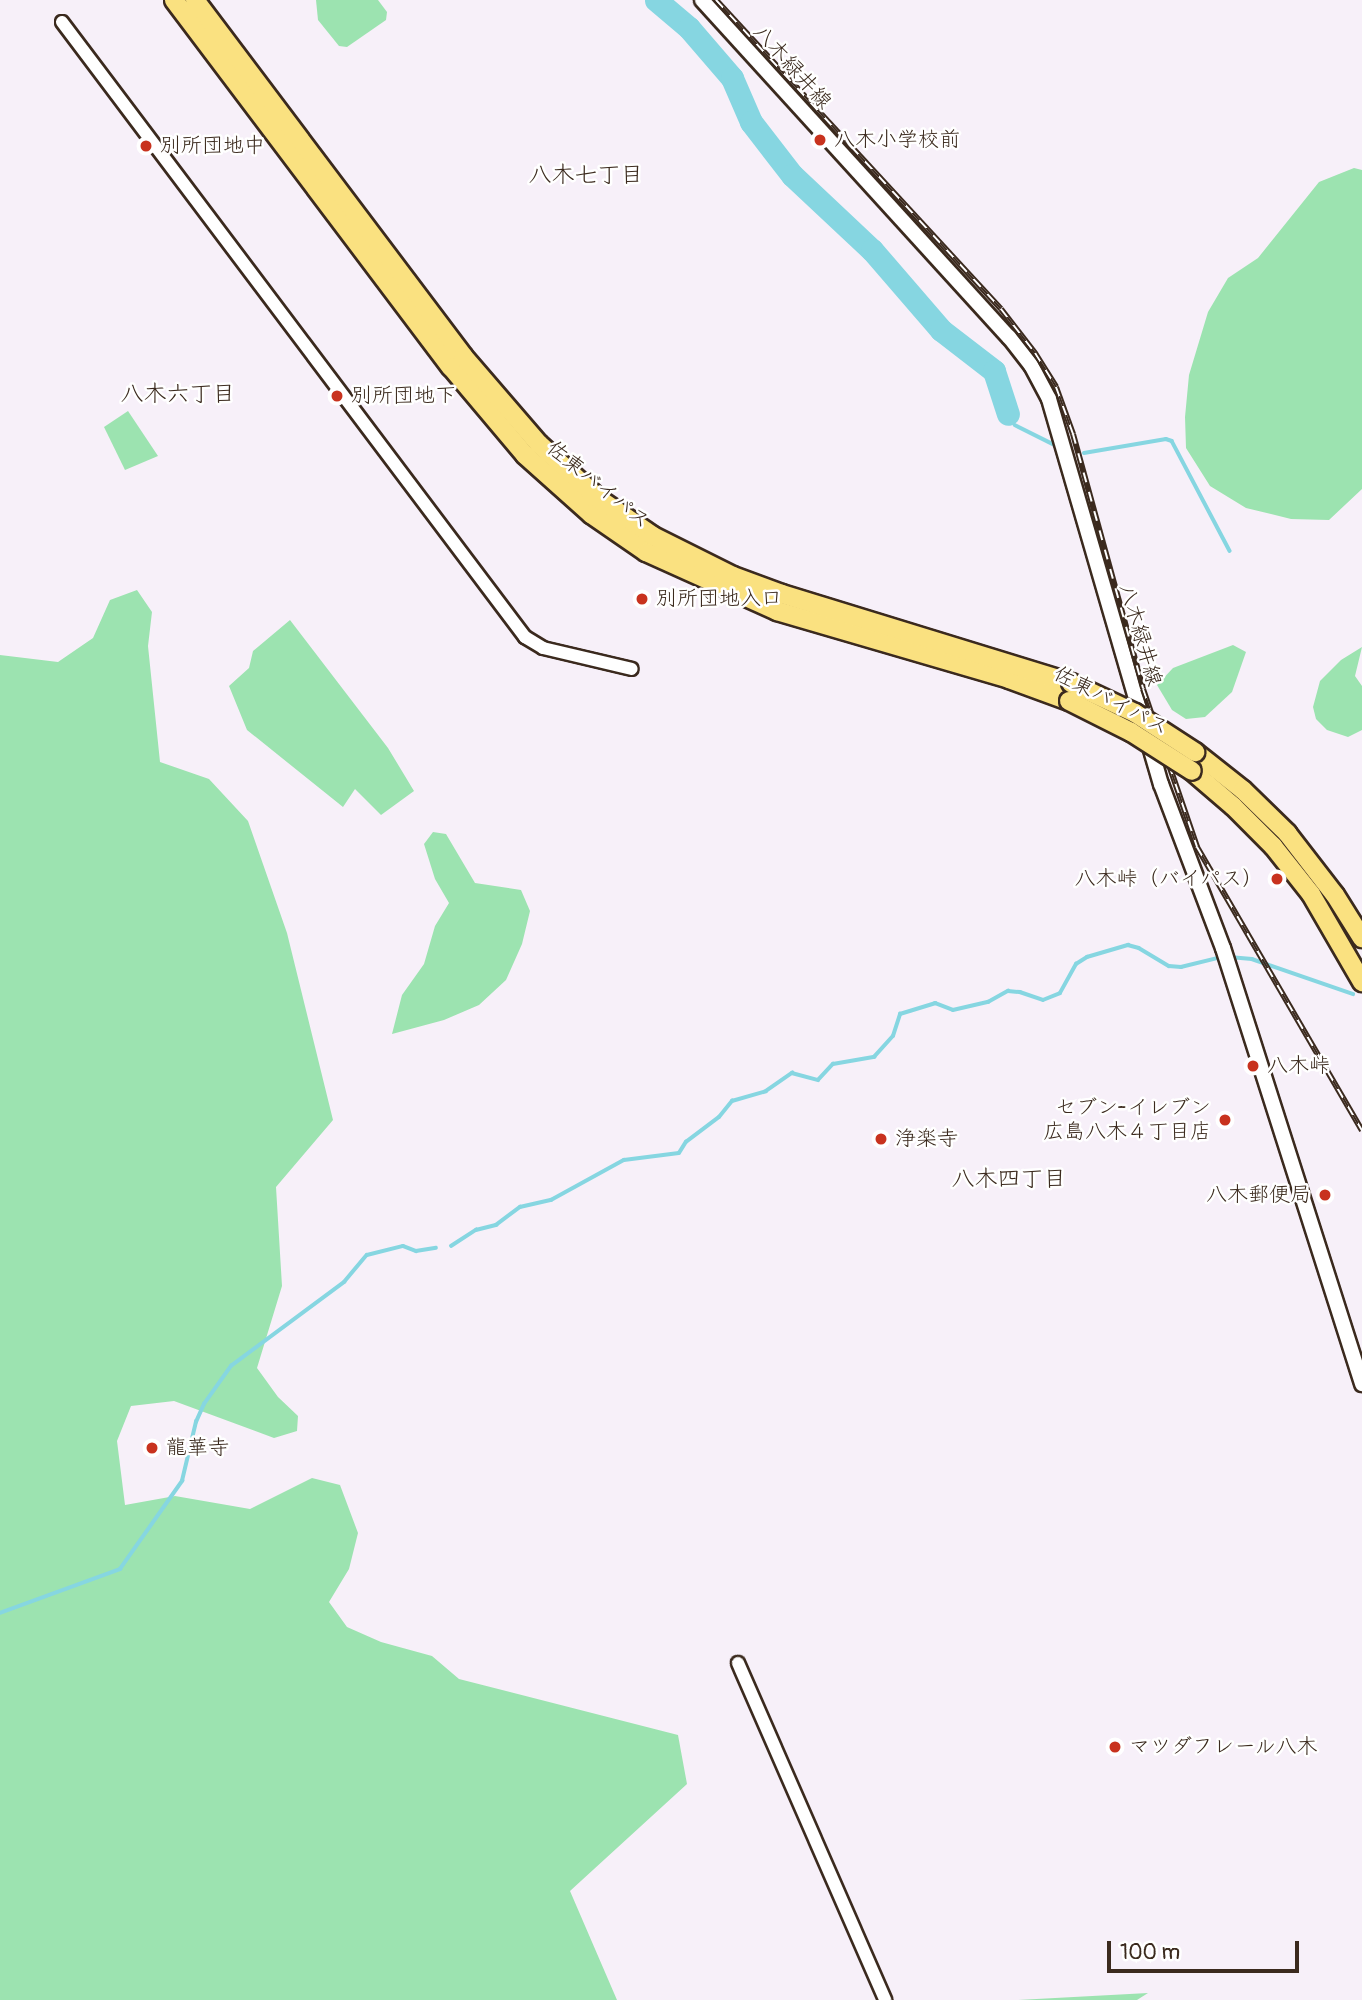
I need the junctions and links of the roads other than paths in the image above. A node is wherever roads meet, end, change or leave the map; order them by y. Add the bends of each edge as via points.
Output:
1 (174, 0) edge
2 (195, 0) edge
3 (702, 0) edge
4 (62, 22) dead end
5 (632, 669) dead end
6 (1070, 692) junction
7 (1362, 938) edge
8 (1362, 982) edge
9 (1362, 1384) edge
10 (738, 1663) dead end
11 (885, 2000) edge

1 - 6 highway, 佐東バイパス via 451,367 525,455 591,514 646,552 777,611 1009,679
2 - 6 highway, 佐東バイパス via 463,356 539,444 599,499 653,536 733,576
3 - 9 main road, 八木緑井線 via 1009,337 1049,399 1161,784 1223,948
4 - 5 street via 525,637 543,648
6 - 7 highway, 佐東バイパス, bridge via 1135,713 1195,751 1242,790 1287,833
6 - 8 highway, 佐東バイパス, bridge via 1192,771 1233,806 1311,894
10 - 11 street

